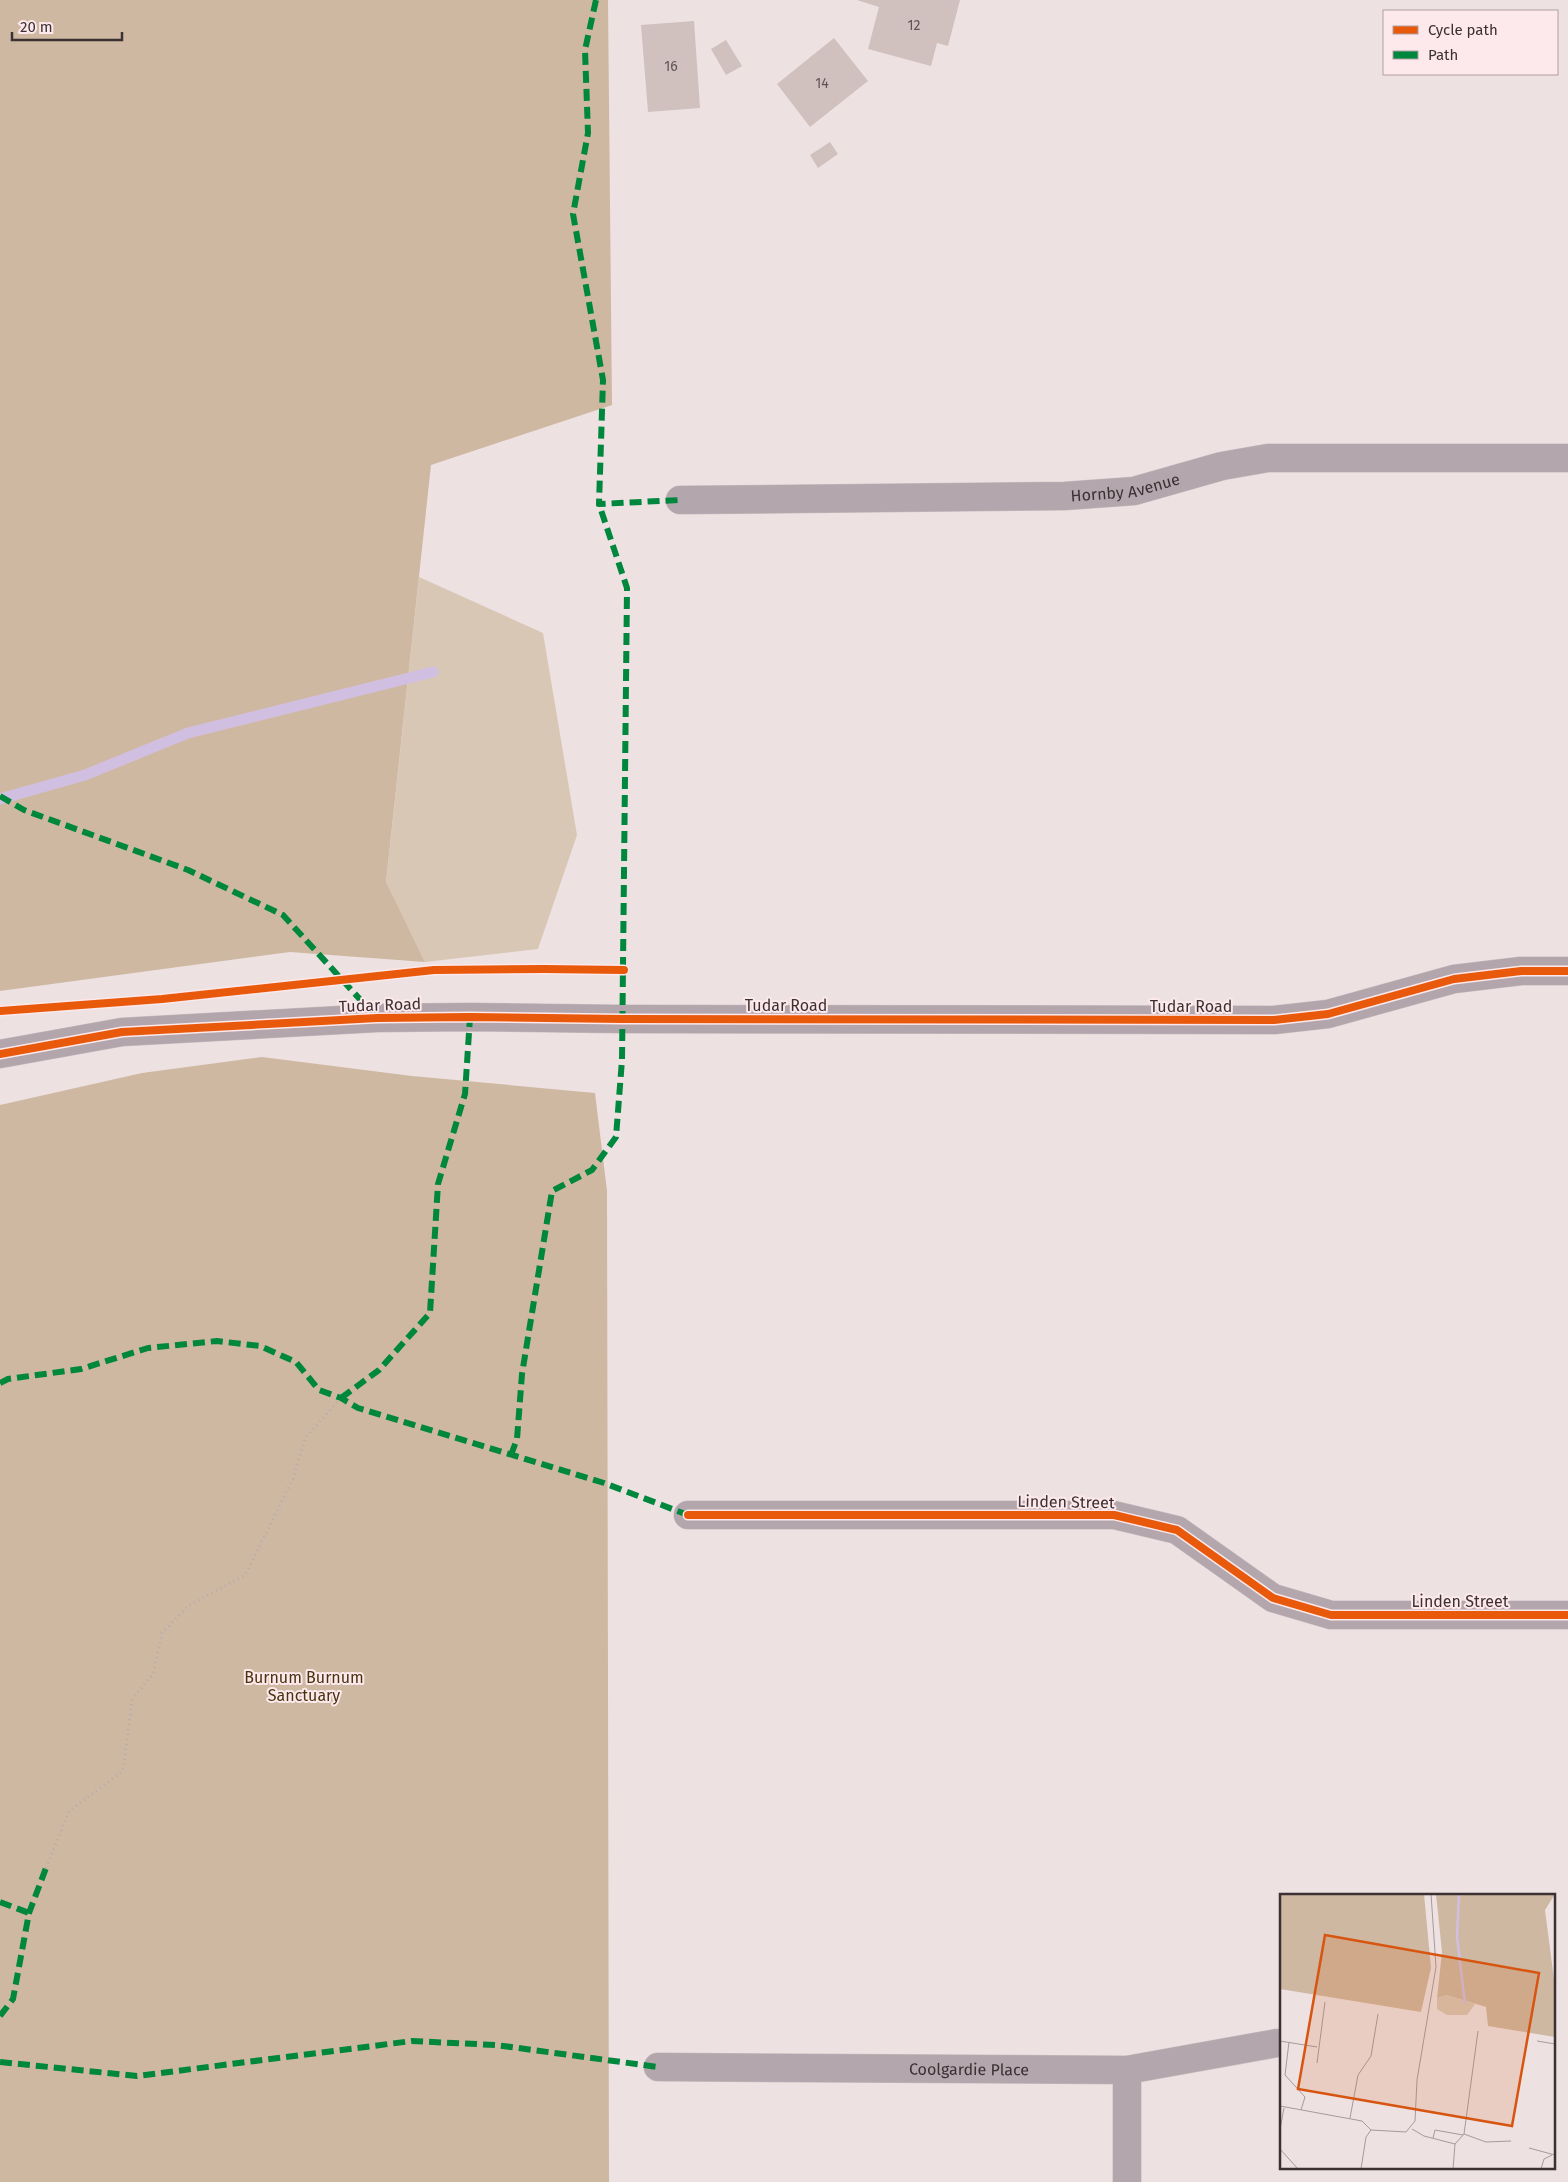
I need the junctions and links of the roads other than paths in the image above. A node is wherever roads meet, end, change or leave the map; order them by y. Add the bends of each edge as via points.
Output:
1 (1568, 458) edge
2 (680, 500) dead end
3 (1568, 971) edge
4 (0, 1054) edge
5 (688, 1515) dead end
6 (1568, 1615) edge
7 (1277, 2043) dead end
8 (658, 2066) dead end
9 (1127, 2070) junction
10 (1127, 2182) edge

1 - 2 street, Hornby Avenue via 1268,458 1222,466 1134,491 1065,496
3 - 4 street, Tudar Road via 1521,971 1454,979 1328,1014 1274,1020 377,1018 122,1032
5 - 6 street, Linden Street via 1114,1515 1176,1530 1273,1598 1330,1615
7 - 9 street, Coolgardie Place
8 - 9 street, Coolgardie Place
9 - 10 street

